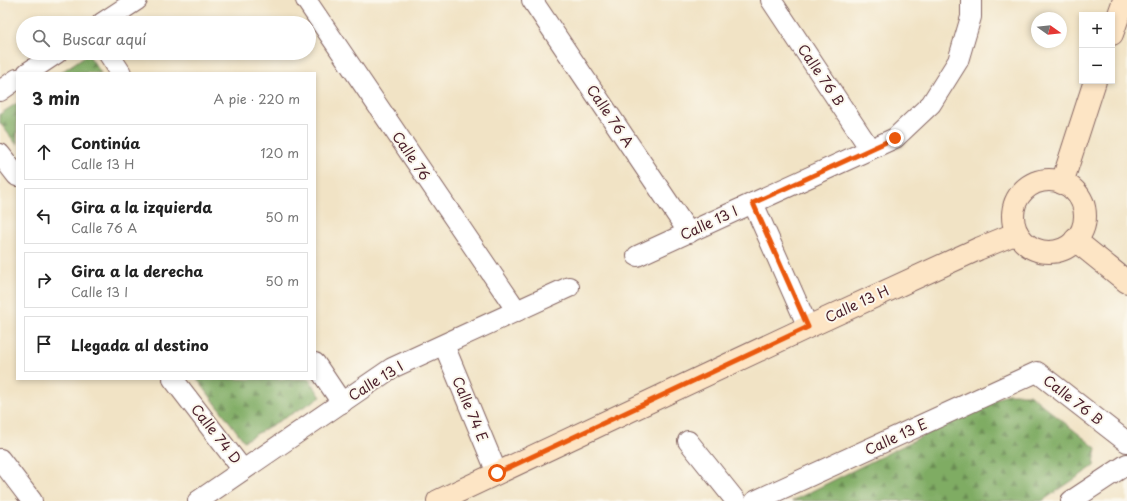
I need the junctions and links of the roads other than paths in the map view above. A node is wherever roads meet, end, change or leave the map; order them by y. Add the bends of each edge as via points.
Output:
1 (137, 0) edge
2 (306, 0) edge
3 (532, 0) edge
4 (771, 0) edge
5 (971, 0) edge
6 (1124, 0) edge
7 (113, 16) edge
8 (1115, 26) edge
9 (46, 60) edge
10 (113, 60) edge
11 (28, 72) edge
12 (121, 72) edge
13 (16, 80) edge
14 (1094, 84) edge
15 (0, 90) edge
16 (870, 149) junction
17 (0, 154) edge
18 (16, 175) edge
19 (1062, 182) junction
20 (753, 203) junction
21 (689, 233) junction
22 (1017, 233) junction
23 (1075, 240) junction
24 (637, 256) dead end
25 (1127, 282) edge
26 (569, 286) dead end
27 (517, 311) junction
28 (808, 327) junction
29 (444, 345) junction
30 (316, 364) edge
31 (1037, 372) joint
32 (174, 380) edge
33 (342, 403) junction
34 (688, 441) dead end
35 (1127, 442) edge
36 (0, 459) edge
37 (1127, 464) edge
38 (243, 470) junction
39 (497, 473) junction
40 (32, 501) edge
41 (198, 501) edge
42 (438, 501) edge
43 (736, 501) edge
44 (755, 501) edge
45 (1071, 501) edge

1 - 7 street
2 - 27 street, Calle 76
3 - 21 street, Calle 76 A
4 - 16 street, Calle 76 B
5 - 16 street, Calle 13 I via 971,17 958,61 931,104 895,138
6 - 8 street
9 - 11 street
10 - 12 street
13 - 15 street
14 - 19 street
16 - 20 street, Calle 13 I
17 - 18 street
19 - 22 street via 1038,182 1018,197 1013,221
19 - 23 street via 1072,188 1084,208 1085,220
20 - 21 street, Calle 13 I
20 - 28 street
21 - 24 street, Calle 13 I
22 - 23 street via 1024,242 1044,252 1056,252
22 - 28 street, Calle 13 H
23 - 25 street
26 - 27 street, Calle 13 I
27 - 29 street, Calle 13 I
28 - 39 street, Calle 13 H
29 - 33 street, Calle 13 I via 392,368
29 - 39 street, Calle 74 E
30 - 33 street
31 - 35 street, Calle 76 B
31 - 44 street, Calle 13 E
32 - 38 street, Calle 74 D
33 - 38 street, Calle 13 I
34 - 43 street
36 - 40 street
37 - 45 street
38 - 41 street, Calle 13 I
39 - 42 street, Calle 13 H

